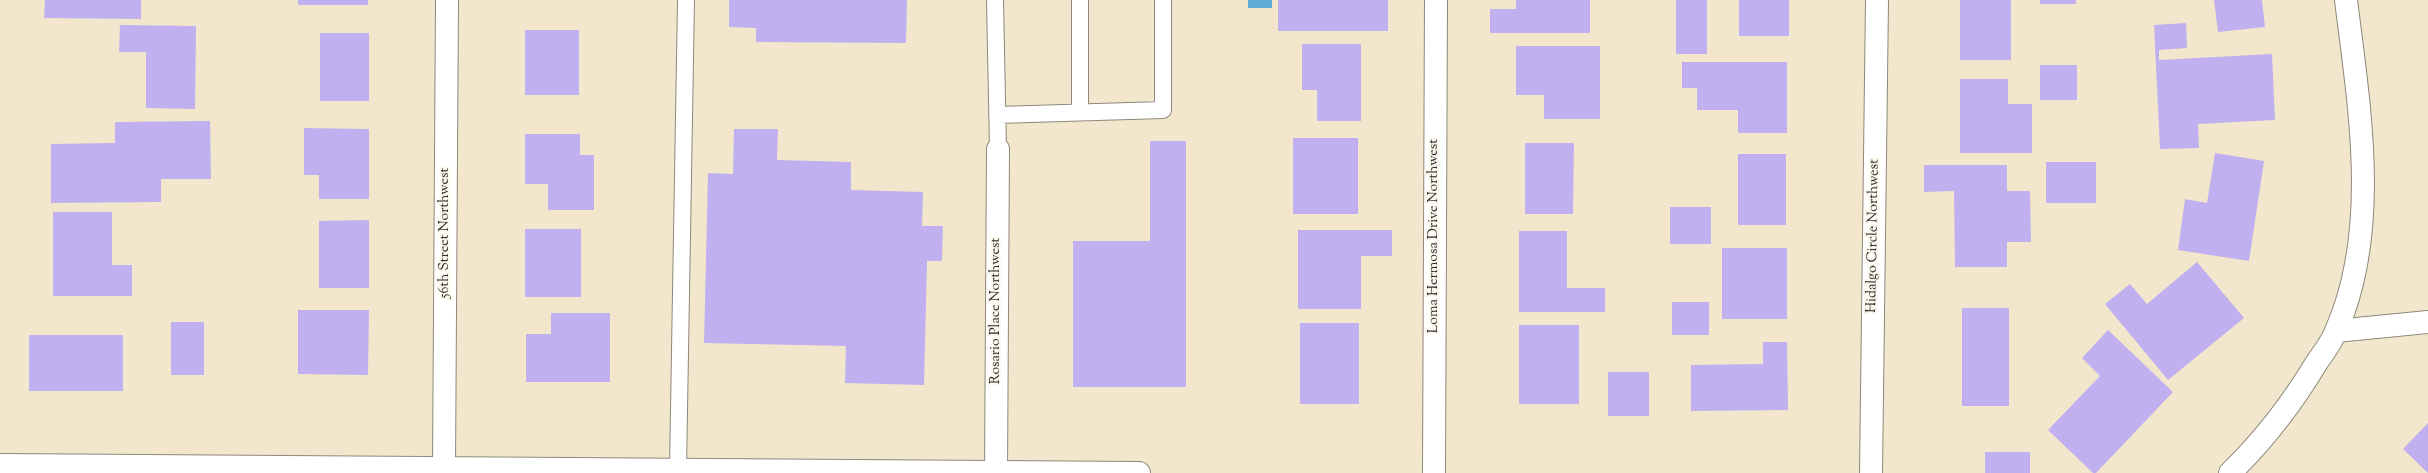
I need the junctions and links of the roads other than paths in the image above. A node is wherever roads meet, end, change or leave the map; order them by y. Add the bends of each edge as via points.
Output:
1 (447, 0) edge
2 (686, 0) edge
3 (995, 0) edge
4 (1080, 0) edge
5 (1163, 0) edge
6 (1436, 0) edge
7 (1877, 0) edge
8 (2346, 0) edge
9 (1080, 112) junction
10 (997, 115) junction
11 (998, 149) joint
12 (2428, 322) edge
13 (2336, 331) junction
14 (0, 465) edge
15 (444, 467) junction
16 (678, 469) junction
17 (996, 472) edge
18 (1139, 473) edge
19 (1434, 473) edge
20 (1871, 473) edge
21 (2230, 473) edge

1 - 15 street, 56th Street Northwest
2 - 16 lane
3 - 10 lane
4 - 9 lane
5 - 9 lane via 1163,110
6 - 19 street, Loma Hermosa Drive Northwest
7 - 20 street, Hidalgo Circle Northwest
8 - 13 street via 2363,150 2362,223 2351,283
9 - 10 lane
10 - 11 lane
11 - 17 street, Rosario Place Northwest
12 - 13 street
13 - 21 street via 2291,403
14 - 15 street
15 - 16 street
16 - 17 street
17 - 18 street

